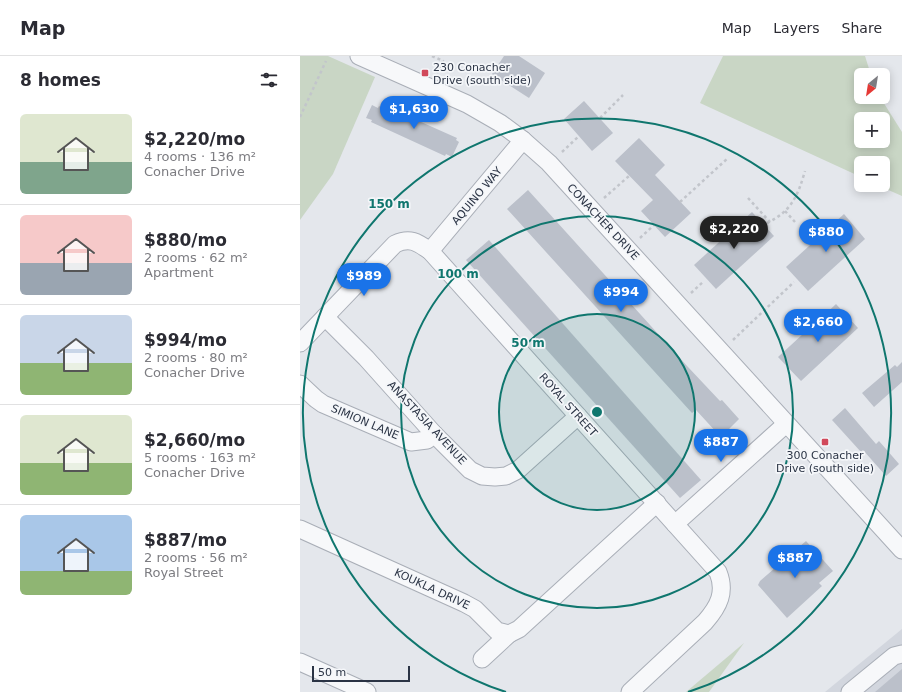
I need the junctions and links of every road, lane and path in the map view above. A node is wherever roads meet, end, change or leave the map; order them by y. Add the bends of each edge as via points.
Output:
1 (359, 56) edge
2 (432, 56) edge
3 (326, 61) dead end
4 (438, 73) dead end
5 (623, 95) dead end
6 (300, 117) edge
7 (600, 118) dead end
8 (579, 136) dead end
9 (523, 140) junction
10 (562, 152) dead end
11 (728, 158) dead end
12 (805, 171) dead end
13 (629, 176) dead end
14 (604, 198) dead end
15 (748, 198) dead end
16 (680, 202) dead end
17 (785, 211) junction
18 (795, 222) dead end
19 (654, 225) dead end
20 (640, 238) dead end
21 (430, 251) junction
22 (704, 281) dead end
23 (794, 282) dead end
24 (691, 293) dead end
25 (325, 316) junction
26 (733, 340) dead end
27 (300, 343) edge
28 (300, 384) edge
29 (578, 416) junction
30 (786, 424) junction
31 (434, 434) junction
32 (657, 504) junction
33 (675, 524) junction
34 (300, 530) edge
35 (902, 550) edge
36 (508, 634) junction
37 (902, 654) edge
38 (482, 659) dead end
39 (300, 662) edge
40 (367, 692) edge
41 (630, 692) edge
42 (850, 692) edge

1 - 9 street, CONACHER DRIVE via 467,104 500,122
2 - 4 path via 443,61
3 - 6 path
5 - 7 path
8 - 10 path
9 - 21 street, AQUINO WAY
9 - 30 street, CONACHER DRIVE via 550,163
11 - 16 path
12 - 17 path via 794,202
13 - 14 path
15 - 17 path via 769,222
17 - 18 path
19 - 20 path
21 - 25 street, ROYAL STREET via 412,241 403,240 394,244
21 - 29 street, ROYAL STREET
22 - 24 path
23 - 26 path
25 - 27 street, ROYAL STREET
25 - 31 street, ANASTASIA AVENUE
28 - 31 street, SIMION LANE via 323,404 411,442 427,440
29 - 31 street, ANASTASIA AVENUE via 518,470 506,476 482,476 470,470
29 - 32 street, ROYAL STREET
30 - 33 street
30 - 35 street, CONACHER DRIVE
32 - 33 street, ROYAL STREET
32 - 36 street via 519,629
33 - 41 street, ROYAL STREET via 718,572 722,582 721,593 718,604 705,622
34 - 36 street, KOUKLA DRIVE via 464,603 475,609 497,631
36 - 38 street
37 - 42 street via 894,656
39 - 40 street

